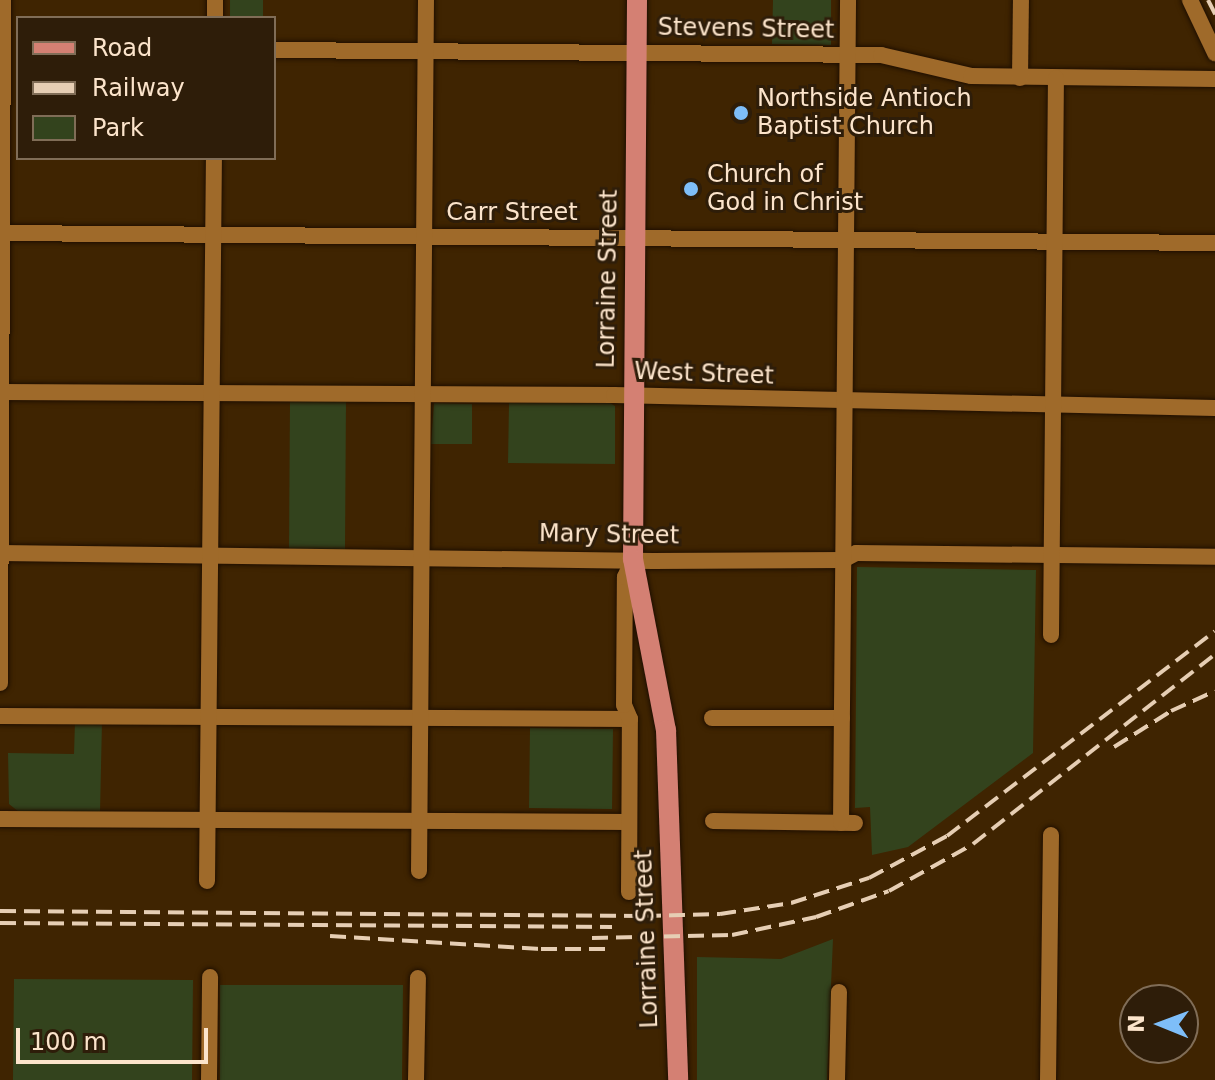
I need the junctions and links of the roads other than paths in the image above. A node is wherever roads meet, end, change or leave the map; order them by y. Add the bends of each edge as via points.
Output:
1 (3, 0) edge
2 (426, 0) edge
3 (637, 0) edge
4 (848, 0) edge
5 (1021, 0) edge
6 (1190, 0) edge
7 (7, 43) edge
8 (276, 50) edge
9 (426, 51) junction
10 (636, 51) junction
11 (1215, 53) edge
12 (848, 55) junction
13 (1020, 78) junction
14 (1056, 78) junction
15 (1215, 79) edge
16 (214, 160) edge
17 (2, 233) edge
18 (214, 234) junction
19 (424, 236) junction
20 (636, 238) junction
21 (846, 240) junction
22 (1055, 240) junction
23 (1215, 243) edge
24 (1, 392) edge
25 (212, 393) junction
26 (423, 393) junction
27 (632, 397) junction
28 (845, 402) junction
29 (1053, 406) junction
30 (1215, 408) edge
31 (1, 553) edge
32 (211, 556) junction
33 (1052, 557) junction
34 (1215, 557) edge
35 (422, 558) junction
36 (633, 559) junction
37 (843, 560) junction
38 (1051, 635) dead end
39 (0, 683) edge
40 (0, 716) edge
41 (209, 717) junction
42 (420, 717) junction
43 (712, 718) dead end
44 (842, 718) junction
45 (630, 719) junction
46 (0, 819) edge
47 (208, 820) junction
48 (713, 821) dead end
49 (419, 822) junction
50 (629, 822) junction
51 (1051, 835) dead end
52 (419, 871) dead end
53 (207, 881) dead end
54 (629, 892) dead end
55 (210, 977) dead end
56 (418, 978) dead end
57 (839, 992) dead end
58 (209, 1080) edge
59 (416, 1080) edge
60 (678, 1080) edge
61 (837, 1080) edge
62 (1048, 1080) edge

1 - 7 street
2 - 9 street
3 - 10 main road, Lorraine Street
4 - 12 street
5 - 13 street
6 - 11 street
7 - 17 street
8 - 9 street, Stevens Street
9 - 10 street, Stevens Street
9 - 19 street
10 - 12 street, Stevens Street
10 - 20 main road, Lorraine Street
12 - 13 street, Stevens Street via 898,57 944,71
12 - 21 street
13 - 14 street, Stevens Street
14 - 15 street, Stevens Street
14 - 22 street
16 - 18 street
17 - 18 street, Carr Street
17 - 24 street
18 - 19 street, Carr Street
18 - 25 street
19 - 20 street, Carr Street
19 - 26 street
20 - 21 street, Carr Street
20 - 27 main road, Lorraine Street
21 - 22 street, Carr Street
21 - 28 street
22 - 23 street, Carr Street
22 - 29 street
24 - 25 street, West Street
24 - 31 street
25 - 26 street, West Street
25 - 32 street
26 - 27 street, West Street
26 - 35 street
27 - 28 street, West Street
27 - 36 main road, Lorraine Street
28 - 29 street, West Street
28 - 37 street
29 - 30 street, West Street
29 - 33 street
31 - 32 street, Mary Street
31 - 39 street
32 - 35 street, Mary Street
32 - 41 street
33 - 34 street, Mary Street
33 - 37 street, Mary Street via 856,553
33 - 38 street
35 - 36 street, Mary Street
35 - 42 street
36 - 37 street, Mary Street
36 - 45 street, Lorraine Street via 625,577 624,705
36 - 60 main road, Lorraine Street via 666,730
37 - 44 street
40 - 41 street
41 - 42 street
41 - 47 street
42 - 45 street
42 - 49 street
43 - 44 street
44 - 48 street via 848,823
45 - 50 street, Lorraine Street
46 - 47 street
47 - 49 street
47 - 53 street
49 - 50 street
49 - 52 street
50 - 54 street, Lorraine Street
51 - 62 street
55 - 58 street
56 - 59 street
57 - 61 street

